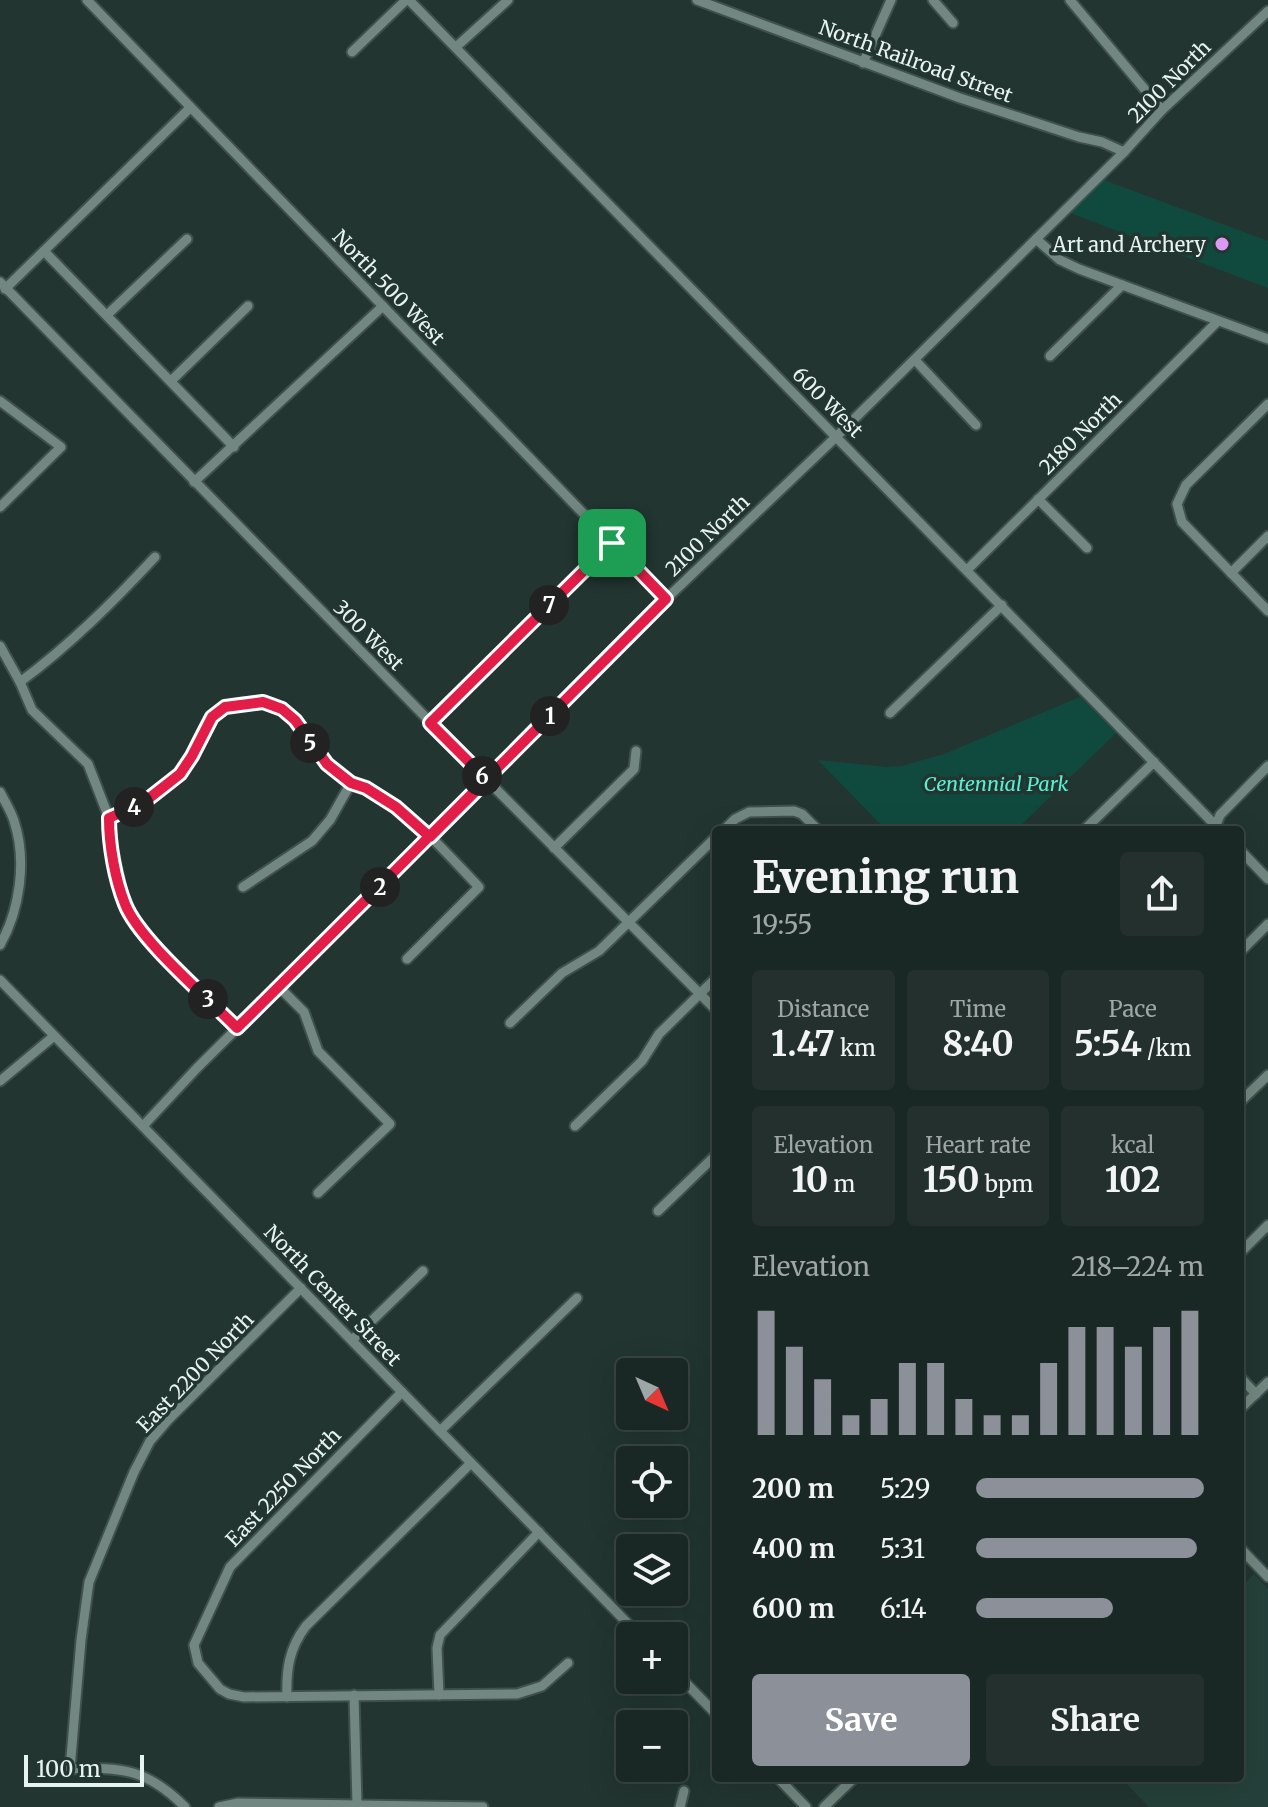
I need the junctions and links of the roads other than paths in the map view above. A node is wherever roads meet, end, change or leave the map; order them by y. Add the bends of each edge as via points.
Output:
1 (87, 0) edge
2 (408, 0) edge
3 (508, 0) edge
4 (697, 0) edge
5 (891, 0) edge
6 (933, 0) edge
7 (1070, 0) edge
8 (1268, 11) edge
9 (953, 23) dead end
10 (456, 47) junction
11 (352, 52) dead end
12 (863, 63) junction
13 (190, 108) junction
14 (1162, 110) junction
15 (1124, 152) junction
16 (187, 239) dead end
17 (1036, 239) junction
18 (44, 251) junction
19 (1122, 285) junction
20 (3, 286) edge
21 (248, 306) dead end
22 (383, 306) junction
23 (107, 315) junction
24 (1218, 321) junction
25 (1268, 339) edge
26 (1050, 356) dead end
27 (915, 360) junction
28 (171, 381) junction
29 (0, 401) edge
30 (1268, 404) edge
31 (976, 425) dead end
32 (837, 436) junction
33 (234, 447) junction
34 (194, 482) junction
35 (1038, 499) junction
36 (0, 507) edge
37 (1268, 536) edge
38 (612, 543) junction
39 (1087, 548) dead end
40 (155, 557) dead end
41 (967, 570) junction
42 (1231, 573) junction
43 (666, 599) junction
44 (1002, 605) junction
45 (1268, 611) edge
46 (0, 646) edge
47 (20, 682) junction
48 (890, 713) dead end
49 (430, 723) junction
50 (636, 751) dead end
51 (1154, 762) junction
52 (1268, 766) edge
53 (487, 780) junction
54 (351, 783) junction
55 (0, 792) edge
56 (109, 818) junction
57 (728, 826) edge
58 (814, 826) edge
59 (1088, 826) edge
60 (1214, 826) edge
61 (1218, 826) edge
62 (430, 837) junction
63 (712, 841) edge
64 (554, 848) junction
65 (1244, 854) edge
66 (1268, 879) edge
67 (243, 887) dead end
68 (629, 922) junction
69 (1268, 924) edge
70 (0, 945) edge
71 (1244, 948) edge
72 (407, 959) dead end
73 (0, 980) edge
74 (712, 982) edge
75 (279, 987) junction
76 (700, 994) junction
77 (712, 1006) edge
78 (510, 1023) dead end
79 (237, 1028) junction
80 (54, 1036) junction
81 (1268, 1075) edge
82 (0, 1081) edge
83 (1244, 1098) edge
84 (143, 1126) junction
85 (575, 1126) dead end
86 (712, 1159) edge
87 (318, 1193) dead end
88 (658, 1211) dead end
89 (1268, 1225) edge
90 (1244, 1249) edge
91 (423, 1271) dead end
92 (301, 1288) junction
93 (577, 1298) dead end
94 (352, 1340) junction
95 (1244, 1381) edge
96 (1268, 1382) edge
97 (402, 1392) junction
98 (1256, 1394) junction
99 (1244, 1405) edge
100 (440, 1431) junction
101 (471, 1463) junction
102 (539, 1532) junction
103 (1244, 1552) edge
104 (1268, 1577) edge
105 (626, 1622) edge
106 (568, 1663) dead end
107 (688, 1685) edge
108 (354, 1695) junction
109 (439, 1695) junction
110 (287, 1697) junction
111 (712, 1710) edge
112 (782, 1782) edge
113 (850, 1782) edge
114 (684, 1791) dead end
115 (357, 1804) junction
116 (185, 1807) edge
117 (219, 1807) edge
118 (483, 1807) edge
119 (680, 1807) edge
120 (806, 1807) edge
121 (824, 1807) edge

1 - 13 street, North 500 West
2 - 10 street, 600 West
2 - 11 street
3 - 10 street
4 - 12 street, North Railroad Street
5 - 12 street
6 - 9 street
7 - 14 street
8 - 14 street, 2100 North
10 - 32 street, 600 West
12 - 15 street, North Railroad Street
13 - 18 street
13 - 22 street, North 500 West
14 - 15 street, 2100 North
15 - 17 street, 2100 North
16 - 23 street
17 - 19 street via 1060,260
17 - 27 street, 2100 North
18 - 20 street
18 - 23 street
19 - 24 street
19 - 26 street
20 - 34 street, 300 West
21 - 28 street
22 - 33 street
22 - 38 street, North 500 West
23 - 28 street
24 - 25 street
24 - 35 street, 2180 North
27 - 31 street
27 - 32 street, 2100 North
28 - 33 street
29 - 36 street via 61,447
30 - 42 street via 1186,485 1177,504 1182,522
32 - 41 street, 600 West
32 - 43 street, 2100 North
33 - 34 street
34 - 49 street, 300 West
35 - 39 street
35 - 41 street, 2180 North
37 - 42 street
38 - 43 street, North 500 West
38 - 49 street
40 - 47 street via 97,618
41 - 44 street, 600 West
42 - 45 street
43 - 53 street, 2100 North
44 - 48 street
44 - 51 street, 600 West
46 - 47 street
47 - 56 street via 32,710 88,764
49 - 53 street, 300 West
50 - 64 street via 634,769
51 - 59 street
51 - 60 street, 600 West
52 - 61 street via 1220,815
53 - 62 street, 2100 North
53 - 64 street, 300 West
54 - 56 street via 327,764 282,709 263,702 225,707 212,717 180,774 143,803
54 - 62 street via 396,807
54 - 67 street via 312,841
55 - 70 street via 14,821 20,857 14,911
56 - 79 street via 125,905 145,935
57 - 58 street via 749,812 794,811
62 - 72 street via 479,887
62 - 75 street, 2100 North
63 - 68 street
64 - 68 street, 300 West
65 - 66 street
68 - 76 street, 300 West
68 - 78 street via 599,951 562,973
69 - 71 street
73 - 80 street, North Center Street
74 - 76 street
75 - 79 street, 2100 North
75 - 87 street via 304,1012 318,1051 390,1124
76 - 77 street, 300 West
76 - 85 street
79 - 84 street, 2100 North
80 - 82 street
80 - 84 street, North Center Street
81 - 83 street
84 - 92 street, North Center Street
86 - 88 street
89 - 90 street
91 - 94 street
92 - 94 street, North Center Street
92 - 116 street, East 2200 North via 150,1441 89,1582 70,1769 136,1771 165,1787
93 - 100 street
94 - 97 street, North Center Street
95 - 98 street
96 - 98 street
97 - 100 street, North Center Street
97 - 110 street, East 2250 North via 230,1567 194,1645 198,1663 220,1689 244,1697
98 - 99 street
100 - 101 street, North Center Street
101 - 102 street, North Center Street
101 - 110 street via 306,1626 288,1663
102 - 105 street, North Center Street
102 - 109 street via 440,1635
103 - 104 street
106 - 109 street via 530,1691
107 - 111 street
108 - 109 street
108 - 110 street
108 - 115 street
112 - 120 street
113 - 121 street
114 - 119 street
115 - 117 street
115 - 118 street

